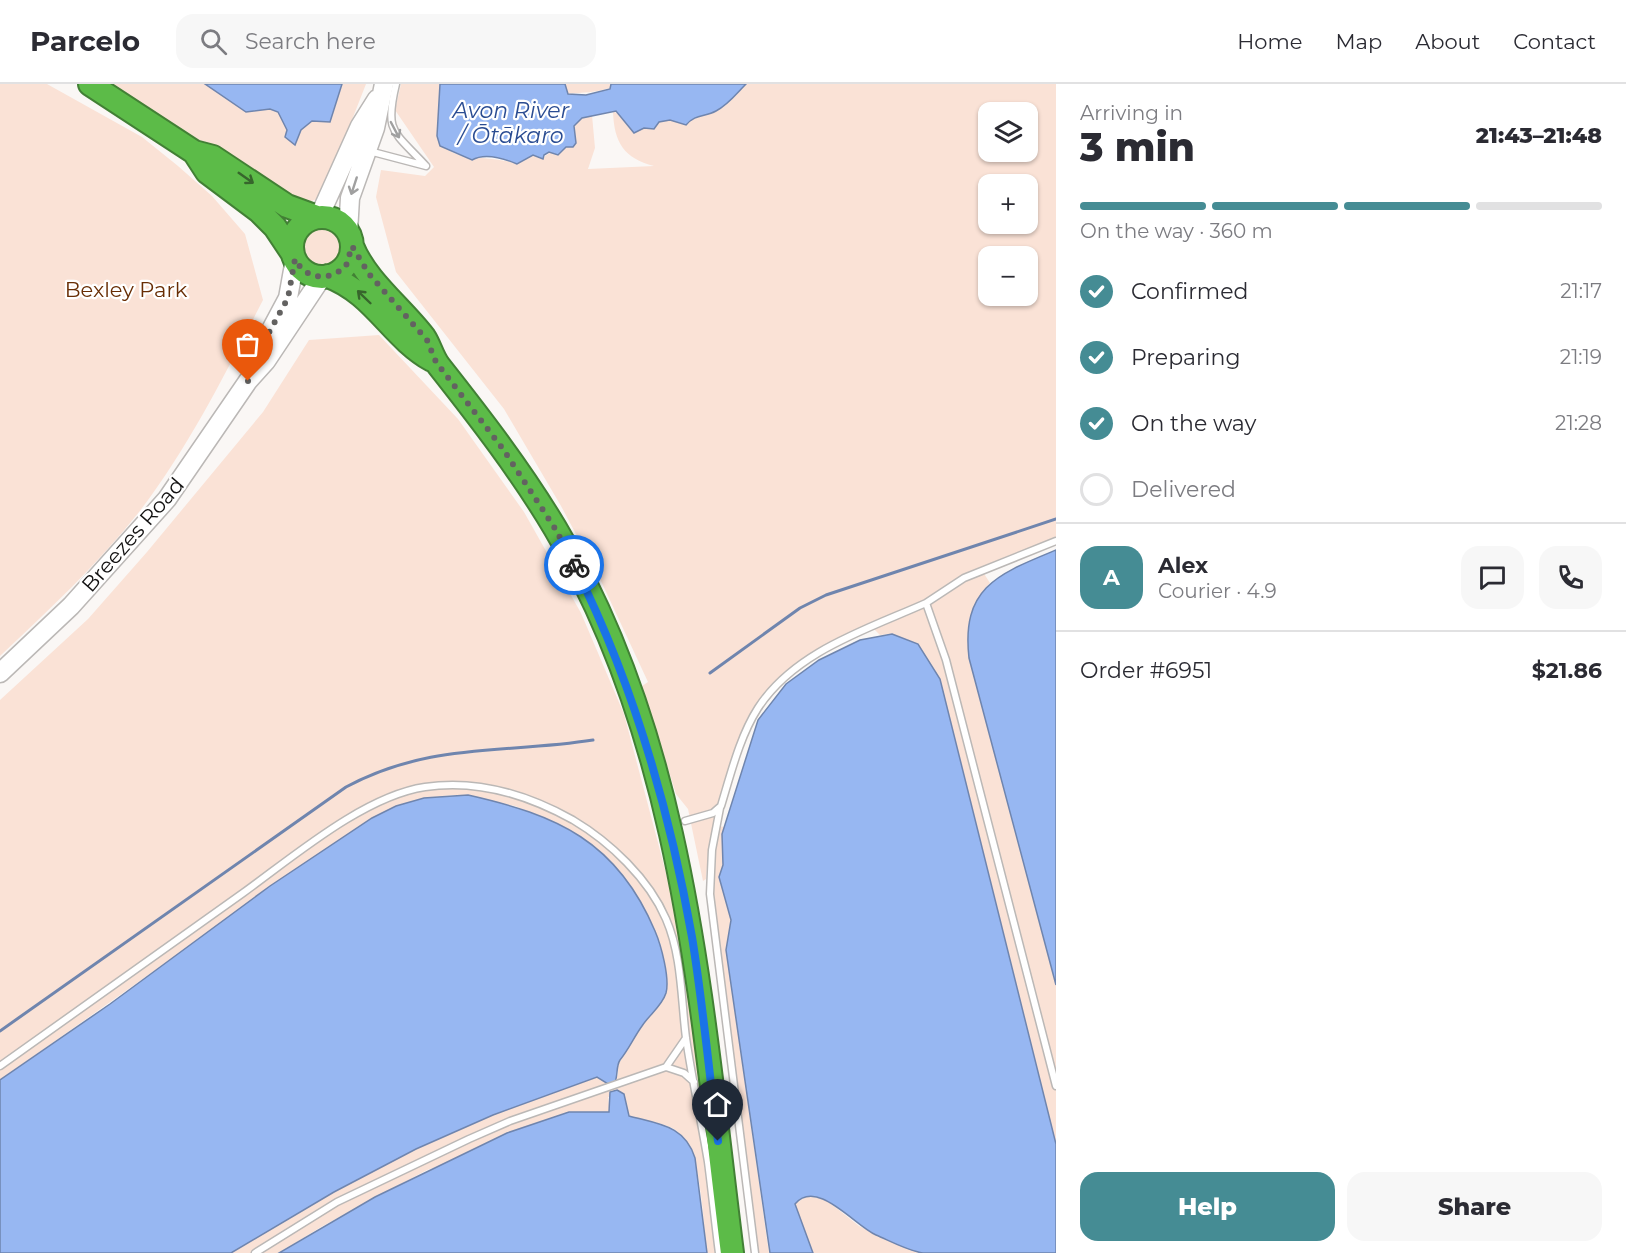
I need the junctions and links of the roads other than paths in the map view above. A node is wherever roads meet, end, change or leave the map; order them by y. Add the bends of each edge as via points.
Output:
1 (90, 84) edge
2 (388, 86) edge
3 (368, 150) junction
4 (194, 152) junction
5 (318, 217) junction
6 (350, 239) junction
7 (294, 257) junction
8 (325, 277) junction
9 (436, 362) junction
10 (248, 381) junction
11 (1056, 541) edge
12 (926, 603) junction
13 (0, 673) edge
14 (721, 806) junction
15 (685, 821) dead end
16 (686, 1037) junction
17 (0, 1066) edge
18 (666, 1067) junction
19 (694, 1082) junction
20 (1056, 1086) edge
21 (255, 1253) edge
22 (719, 1253) edge
23 (732, 1253) edge
24 (755, 1253) edge

1 - 4 highway
2 - 3 main road
2 -> 3 lane via 392,127 426,166
2 - 5 main road via 360,126
3 -> 6 main road via 350,198
4 -> 5 highway via 213,157 287,206
4 - 7 highway via 207,172 275,227
5 - 6 highway via 333,219
5 - 7 highway via 297,230 292,242
6 - 8 highway via 346,266
6 - 9 highway via 369,274 427,340
7 - 8 highway via 306,272
7 - 10 main road, Breezes Road via 288,298 256,356
9 -> 8 highway via 417,351 355,288
8 - 10 main road, Breezes Road via 266,362
9 - 23 highway via 495,438 556,530 613,649 641,725 674,850 692,939
10 - 13 main road, Breezes Road via 196,460 127,547 72,606
11 - 12 lane via 964,578
12 - 14 lane via 845,639 777,684 752,718
12 - 20 lane via 946,660
14 - 15 lane via 713,813
14 - 24 lane via 712,850 710,894
16 - 17 lane via 681,979 666,920 649,891 620,856 586,828 540,804 491,789 449,785 423,787 384,800 330,831
16 - 18 lane
16 - 19 lane
18 - 19 lane via 684,1073
18 - 21 lane via 469,1139 337,1202
19 - 22 lane

